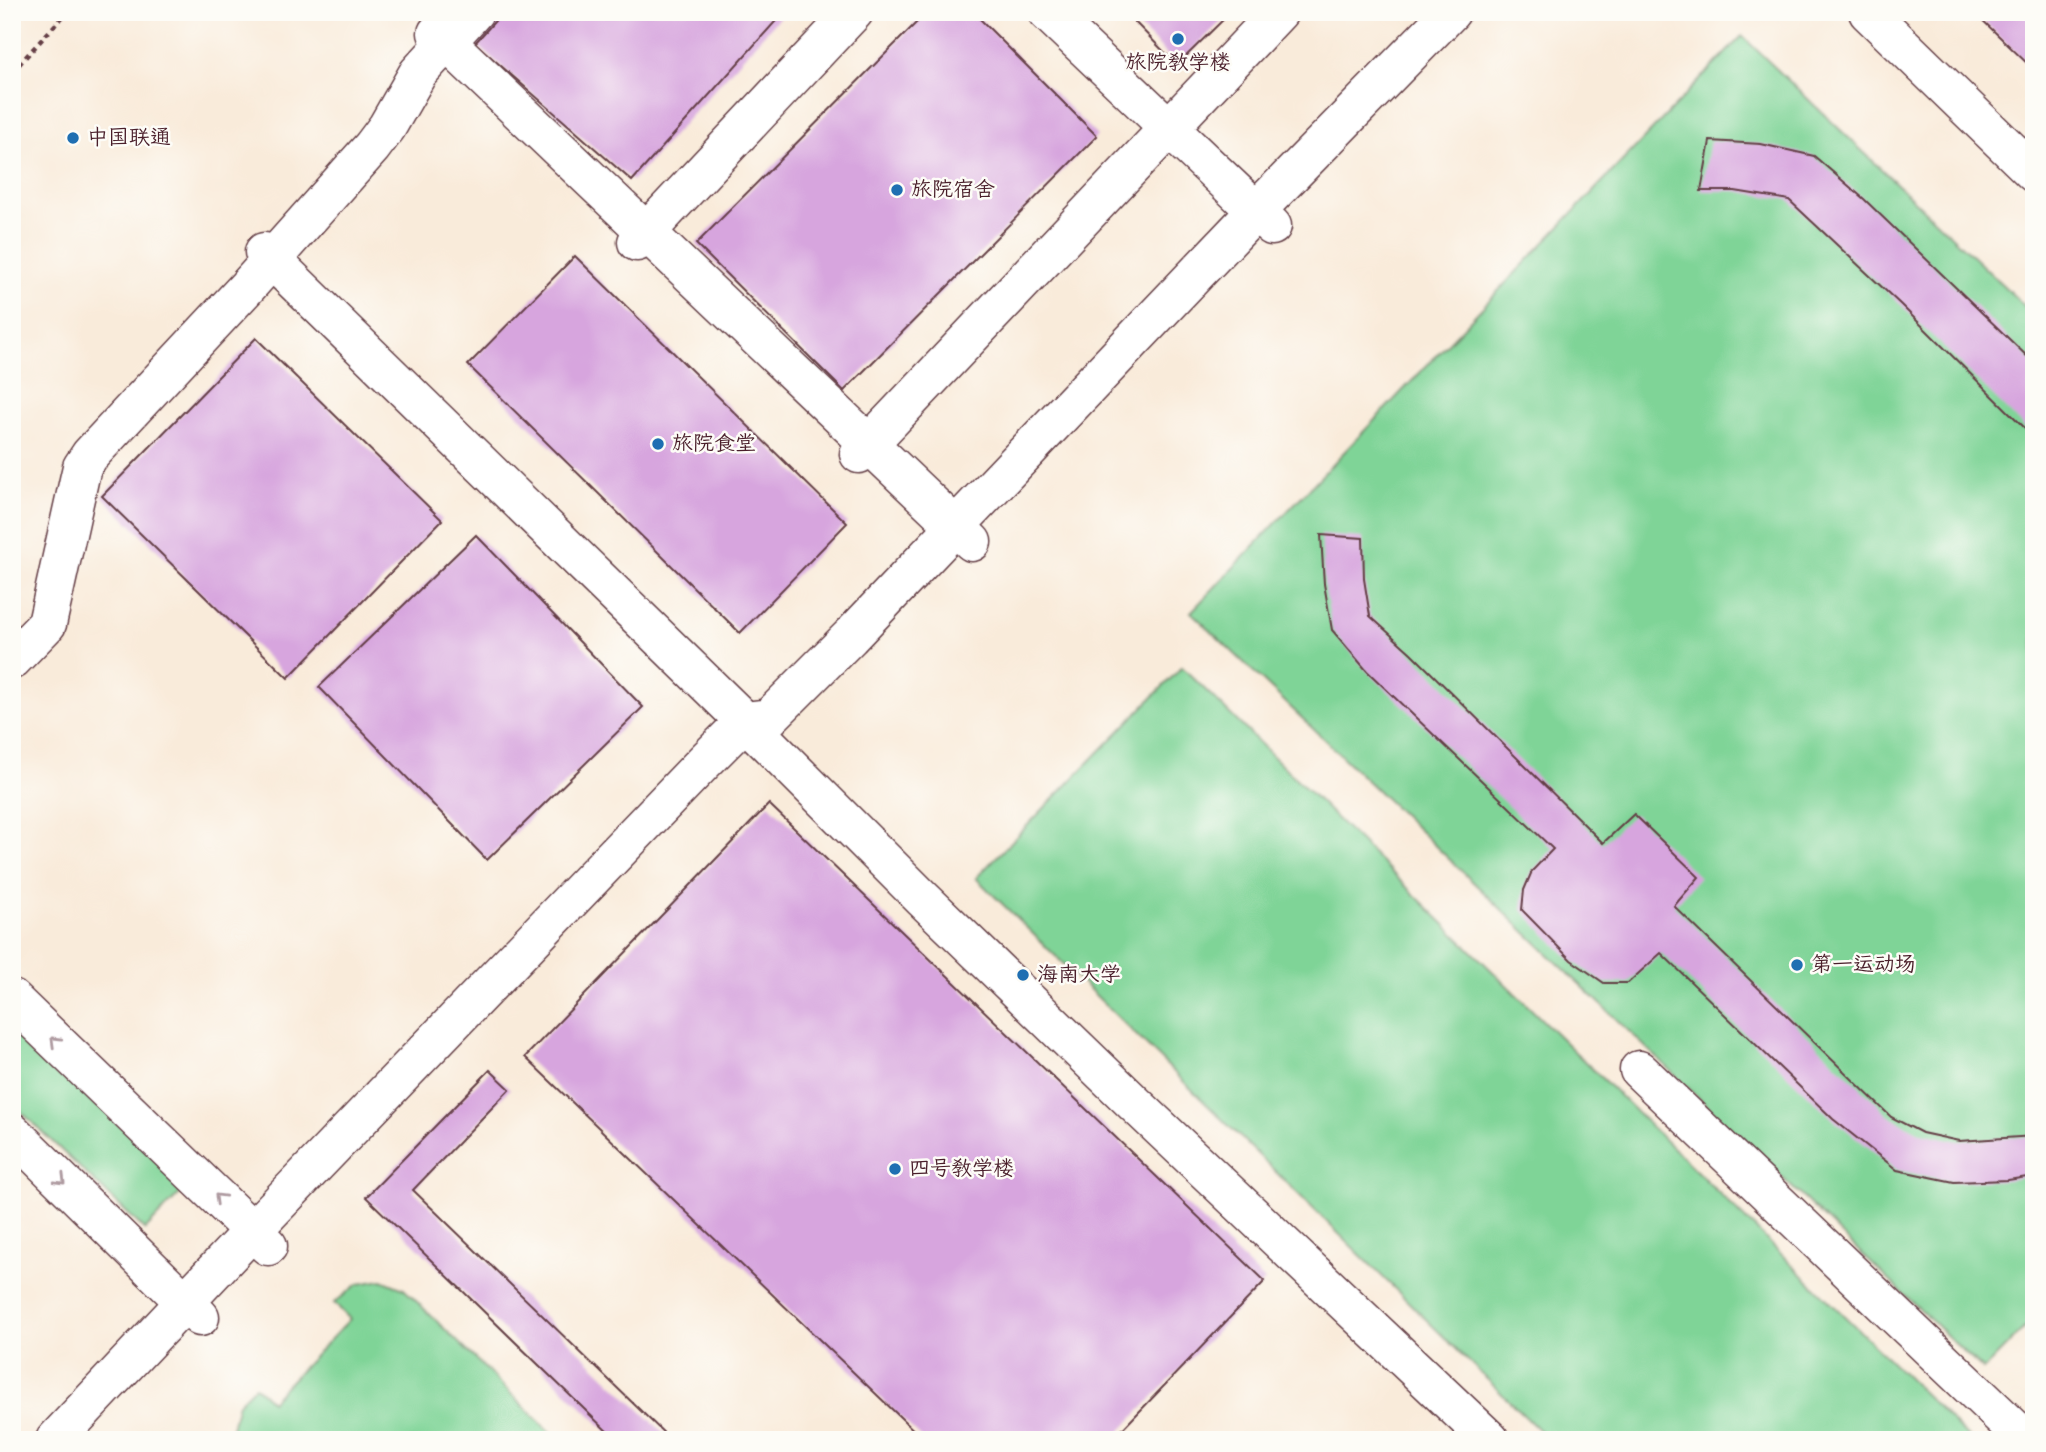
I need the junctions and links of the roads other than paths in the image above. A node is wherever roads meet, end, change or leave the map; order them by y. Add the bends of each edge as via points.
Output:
1 (474, 12) edge
2 (837, 12) edge
3 (854, 12) edge
4 (1047, 12) edge
5 (1062, 12) edge
6 (1258, 12) edge
7 (1279, 12) edge
8 (1451, 12) edge
9 (1477, 12) edge
10 (1868, 12) edge
11 (1889, 12) edge
12 (441, 37) edge
13 (1167, 119) junction
14 (2034, 154) edge
15 (2034, 173) edge
16 (1268, 215) junction
17 (637, 232) junction
18 (263, 262) junction
19 (858, 442) junction
20 (959, 540) junction
21 (12, 640) edge
22 (12, 660) edge
23 (748, 734) junction
24 (12, 999) edge
25 (1639, 1070) dead end
26 (12, 1132) edge
27 (260, 1238) junction
28 (192, 1310) junction
29 (55, 1440) edge
30 (85, 1440) edge
31 (1464, 1440) edge
32 (1490, 1440) edge
33 (2026, 1440) edge

1 - 12 street
2 - 17 street
3 - 17 street
4 - 13 street
5 - 13 street
6 - 13 street
7 - 13 street
8 - 16 street
9 - 16 street
10 - 15 street
11 - 14 street
12 - 17 street
12 - 18 street via 372,147
13 - 16 street
13 - 19 street
16 - 20 street
17 - 19 street
18 - 21 street via 74,455 33,616
18 - 22 street via 82,467 47,624
18 - 23 street
19 - 20 street
20 - 23 street via 784,733
23 - 27 street
23 - 31 street via 1001,994
23 - 32 street
27 -> 24 street
25 - 33 street
26 -> 28 street
27 - 28 street
28 - 29 street
28 - 30 street

